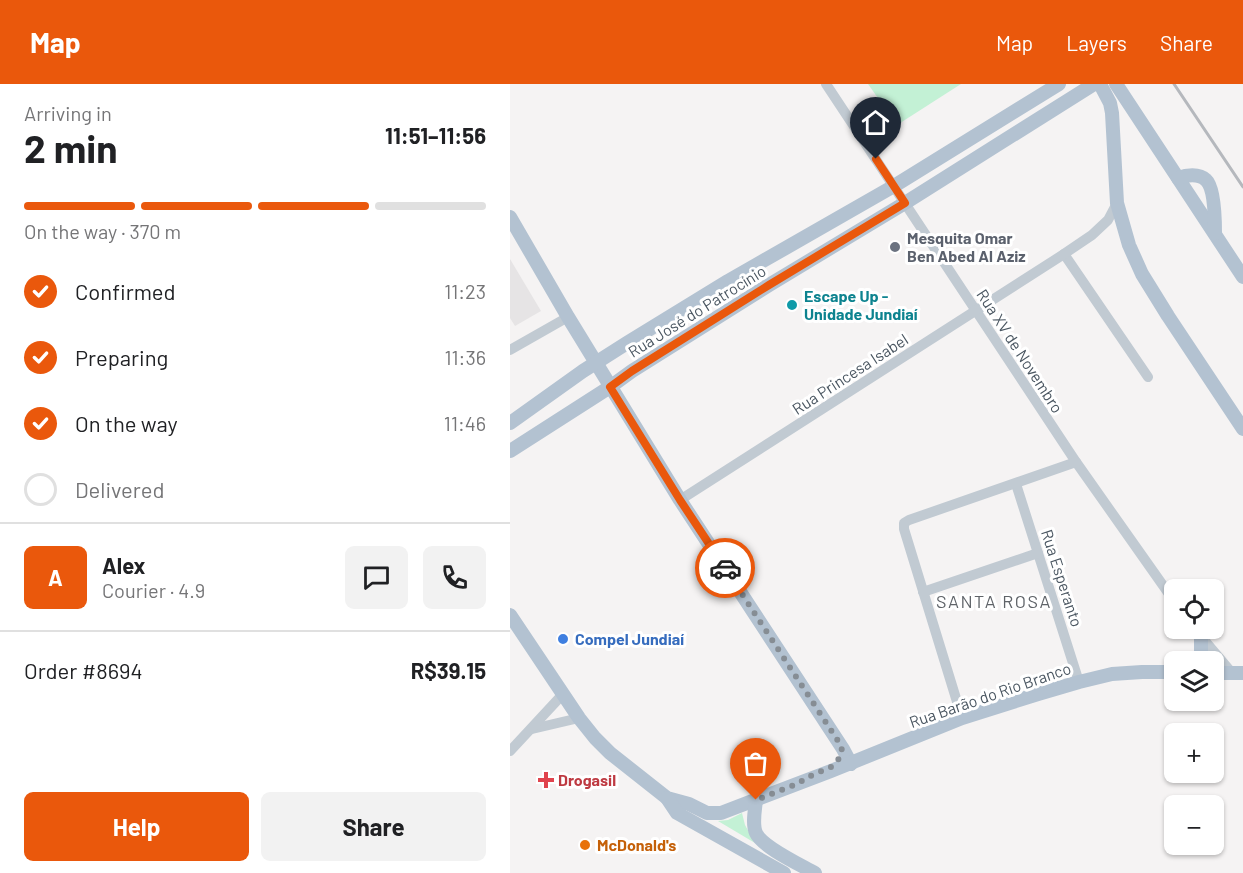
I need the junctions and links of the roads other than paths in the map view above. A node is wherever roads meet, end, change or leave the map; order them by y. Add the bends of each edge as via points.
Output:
1 (826, 84) edge
2 (1059, 84) edge
3 (1094, 84) edge
4 (1101, 84) edge
5 (1116, 84) edge
6 (1178, 178) junction
7 (894, 186) junction
8 (905, 203) junction
9 (1117, 203) junction
10 (510, 217) edge
11 (1215, 235) junction
12 (1064, 254) junction
13 (1243, 277) edge
14 (976, 311) junction
15 (568, 317) junction
16 (512, 344) edge
17 (596, 363) junction
18 (1148, 377) dead end
19 (610, 387) junction
20 (510, 423) edge
21 (1243, 429) edge
22 (510, 450) edge
23 (1076, 462) junction
24 (1016, 484) junction
25 (680, 500) junction
26 (1038, 554) junction
27 (1164, 587) edge
28 (923, 592) junction
29 (510, 615) edge
30 (1204, 639) edge
31 (1164, 672) edge
32 (1238, 673) edge
33 (1078, 682) junction
34 (563, 694) junction
35 (579, 718) junction
36 (962, 718) junction
37 (531, 729) junction
38 (842, 747) junction
39 (510, 751) edge
40 (851, 764) junction
41 (797, 784) junction
42 (667, 798) junction
43 (756, 800) junction
44 (784, 873) edge
45 (815, 873) edge

1 - 7 street, Rua XV de Novembro
2 - 7 main road, Rua José do Patrocínio
3 - 8 main road, Rua José do Patrocínio
4 - 9 main road via 1112,113
5 - 6 main road
6 - 11 main road
6 - 11 main road via 1206,179
7 - 8 street, Rua XV de Novembro
7 - 17 main road, Rua José do Patrocínio via 728,281
8 - 14 street, Rua XV de Novembro
8 - 19 main road, Rua José do Patrocínio
9 - 12 street, Rua Princesa Isabel via 1108,220
9 - 21 main road via 1129,245 1143,274
10 - 15 main road
11 - 13 main road
12 - 14 street, Rua Princesa Isabel
12 - 18 street
14 - 23 street, Rua XV de Novembro
14 - 25 street, Rua Princesa Isabel
15 - 16 street
15 - 17 main road
17 - 19 main road
17 - 20 main road, Rua José do Patrocínio
19 - 22 main road, Rua José do Patrocínio
19 - 25 main road
23 - 24 street
23 - 27 street, Rua XV de Novembro
24 - 26 street, Rua Esperanto
24 - 28 street via 904,524
25 - 38 main road
26 - 28 street
26 - 33 street, Rua Esperanto
28 - 36 street
29 - 34 main road
30 - 32 street
31 - 33 main road, Rua Barão do Rio Branco via 1099,676
33 - 36 main road, Rua Barão do Rio Branco
34 - 35 main road
34 - 37 street
35 - 37 street
35 - 42 main road via 610,753
36 - 40 main road, Rua Barão do Rio Branco
37 - 39 street
38 - 40 main road
38 - 41 main road via 835,764
40 - 41 main road, Rua Barão do Rio Branco
41 - 43 main road, Rua Barão do Rio Branco
42 - 43 main road, Rua Barão do Rio Branco via 707,813 722,813
42 - 44 main road via 677,813
43 - 45 main road via 755,832 762,841

